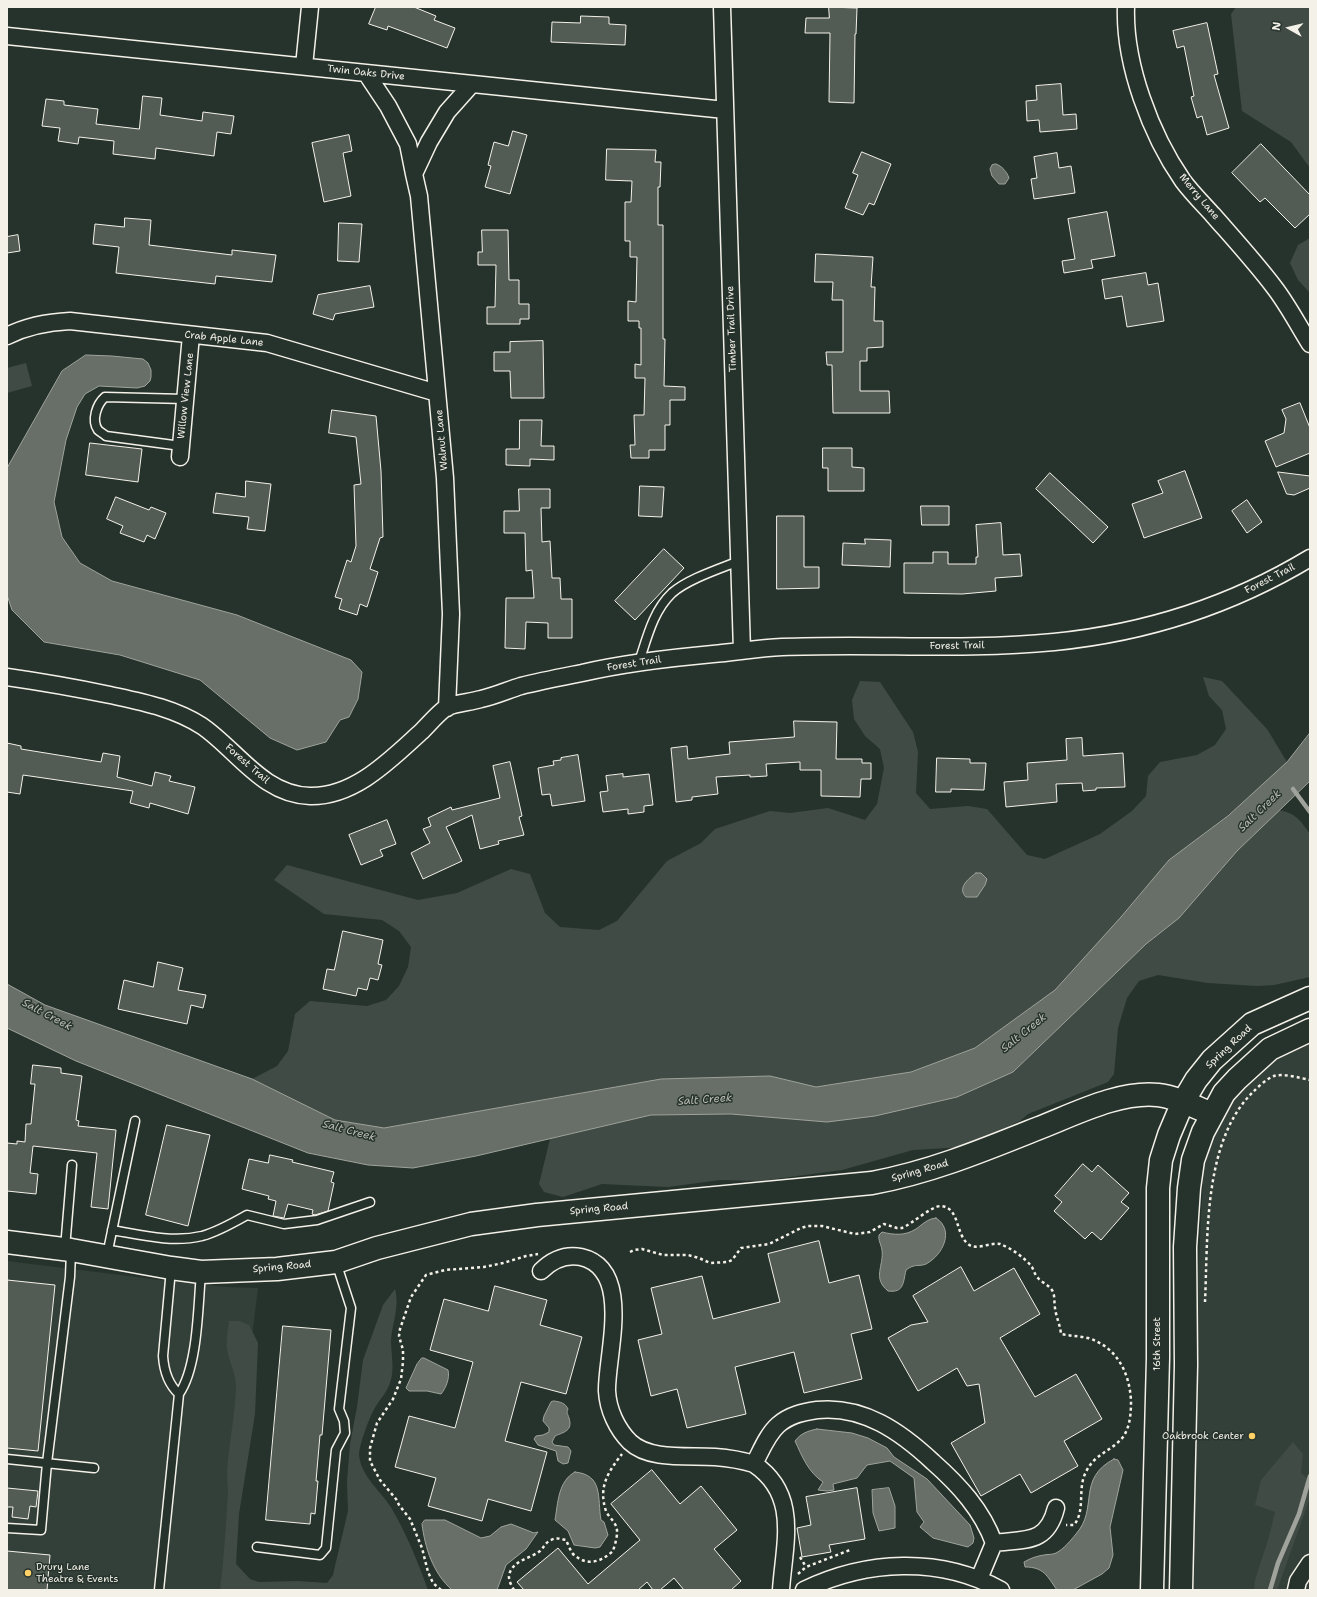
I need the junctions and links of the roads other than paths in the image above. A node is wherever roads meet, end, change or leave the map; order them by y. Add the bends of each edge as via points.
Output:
1 (310, 7) edge
2 (722, 7) edge
3 (1126, 7) edge
4 (7, 36) edge
5 (304, 66) junction
6 (366, 73) junction
7 (472, 84) junction
8 (725, 110) junction
9 (414, 174) junction
10 (191, 335) junction
11 (7, 336) edge
12 (1310, 344) edge
13 (437, 393) junction
14 (185, 399) junction
15 (180, 452) joint
16 (1310, 558) edge
17 (739, 561) junction
18 (742, 651) junction
19 (639, 662) junction
20 (7, 677) edge
21 (447, 708) junction
22 (1310, 998) edge
23 (1310, 1030) edge
24 (1183, 1102) junction
25 (1212, 1114) junction
26 (135, 1121) dead end
27 (72, 1165) dead end
28 (370, 1202) dead end
29 (112, 1230) junction
30 (7, 1242) edge
31 (68, 1250) junction
32 (107, 1256) junction
33 (336, 1262) junction
34 (545, 1267) road end
35 (171, 1268) junction
36 (201, 1272) junction
37 (179, 1394) junction
38 (7, 1459) edge
39 (47, 1463) junction
40 (754, 1464) junction
41 (94, 1468) dead end
42 (1054, 1515) road end
43 (7, 1528) edge
44 (994, 1544) junction
45 (257, 1547) dead end
46 (1310, 1563) edge
47 (978, 1579) junction
48 (781, 1589) edge
49 (159, 1590) edge
50 (804, 1590) edge
51 (1001, 1590) edge
52 (1152, 1590) edge
53 (1181, 1590) edge
54 (1296, 1590) edge

1 - 5 street
2 - 8 street, Timber Trail Drive
3 - 12 street, Merry Lane via 1128,38 1137,84 1164,151 1184,182 1275,288
4 - 5 street, Twin Oaks Drive
5 - 6 street, Twin Oaks Drive
6 - 7 street, Twin Oaks Drive
6 - 9 street, Walnut Lane via 388,106 408,144
7 - 8 street, Twin Oaks Drive
7 - 9 street via 447,112
8 - 17 street, Timber Trail Drive
9 - 13 street, Walnut Lane via 419,196
10 - 11 street, Crab Apple Lane via 70,321 38,324
10 - 13 street, Crab Apple Lane via 267,343
10 - 14 street, Willow View Lane
13 - 21 street, Walnut Lane via 445,478 451,614
14 - 15 street, Willow View Lane
14 - 15 lane via 105,397 99,402 95,418 98,430 106,436
16 - 18 street, Forest Trail via 1256,587 1209,607 1144,627 1084,639 993,646 781,647
17 - 18 street, Timber Trail Drive
17 - 19 lane via 698,578 673,593 662,605 651,626
18 - 19 street, Forest Trail
19 - 21 street, Forest Trail via 520,686
20 - 21 street, Forest Trail via 67,686 168,709 200,725 219,739 267,783 281,790 307,796 325,795 357,784 388,761
22 - 24 street, Spring Road via 1252,1024 1212,1060
23 - 25 street via 1270,1050 1224,1093
24 - 25 street, Spring Road
24 - 33 street, Spring Road via 1158,1095 1116,1099 956,1161 891,1180 492,1220 376,1248
24 - 52 street, 16th Street via 1161,1160 1158,1188 1158,1358
25 - 53 street via 1202,1132 1194,1160 1189,1188 1185,1247 1186,1365
26 - 29 lane
27 - 31 lane
28 - 29 lane via 317,1220 284,1224 247,1215 202,1236 152,1237
29 - 32 lane
30 - 31 street, Spring Road
31 - 32 street, Spring Road
31 - 39 lane via 70,1277
32 - 35 street, Spring Road
33 - 36 street, Spring Road via 277,1269
33 - 45 lane via 351,1308 339,1409 345,1433 336,1450 326,1548 320,1555
34 - 40 street via 562,1257 575,1256 597,1264 605,1275 614,1305 607,1391 610,1408 619,1428 632,1444 658,1454 729,1458
35 - 36 street, Spring Road
35 - 37 lane via 163,1356 167,1378
36 - 37 lane via 193,1356 184,1387
37 - 49 lane
38 - 39 lane
39 - 41 lane
39 - 43 lane via 41,1530
40 - 44 street via 771,1432 795,1415 827,1409 865,1416 917,1446 949,1476 978,1510 988,1526
40 - 48 street via 769,1476 783,1502 787,1535
42 - 44 street via 1045,1532 1037,1537
44 - 47 street
46 - 54 street via 1298,1581
47 - 50 street via 926,1566 888,1566 848,1573
47 - 51 street

